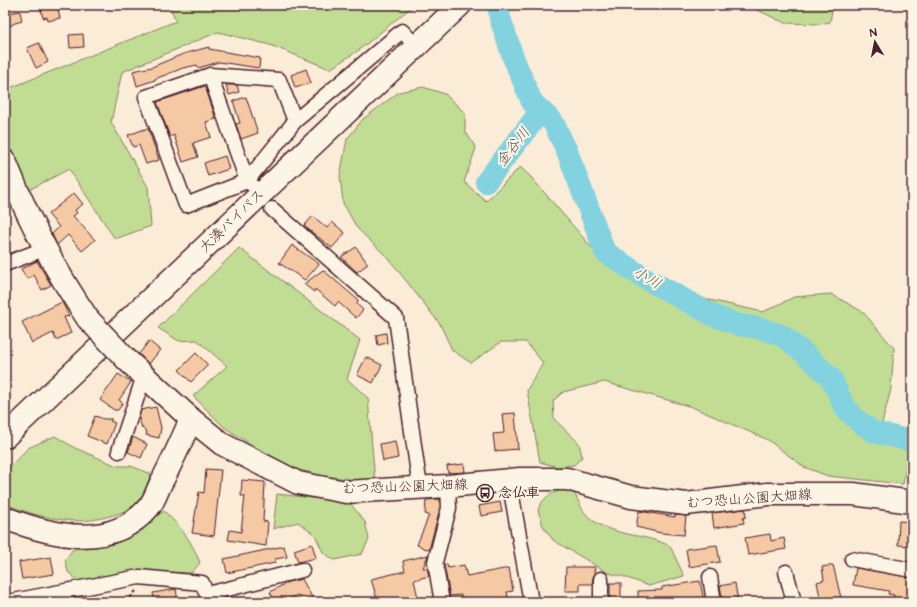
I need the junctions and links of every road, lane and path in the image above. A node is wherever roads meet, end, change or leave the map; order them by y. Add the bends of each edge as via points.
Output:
1 (460, 5) edge
2 (424, 40) junction
3 (210, 75) junction
4 (295, 122) junction
5 (5, 161) edge
6 (249, 183) junction
7 (272, 209) dead end
8 (44, 249) junction
9 (5, 264) edge
10 (144, 376) junction
11 (191, 419) junction
12 (5, 437) edge
13 (119, 451) dead end
14 (509, 480) junction
15 (448, 486) junction
16 (420, 488) junction
17 (912, 502) edge
18 (5, 518) edge
19 (852, 559) dead end
20 (302, 570) dead end
21 (912, 570) edge
22 (786, 572) dead end
23 (710, 577) dead end
24 (601, 579) dead end
25 (209, 598) edge
26 (9, 602) edge
27 (442, 602) edge
28 (531, 602) edge
29 (601, 602) edge
30 (714, 602) edge
31 (794, 602) edge

1 - 2 main road, 大湊バイパス
2 - 4 street via 402,31
2 - 12 main road, 大湊バイパス
3 - 4 street via 279,80
3 - 6 street
3 - 6 street via 146,97 186,205
4 - 6 street
5 - 8 main road
7 - 16 street via 396,318
8 - 9 street
8 - 10 main road, むつ恐山公園大畑線, bridge via 88,319
10 - 11 main road, むつ恐山公園大畑線
10 - 13 street
11 - 16 main road, むつ恐山公園大畑線 via 222,444 298,482 346,492
11 - 18 main road via 149,506 133,521 114,532 91,537 62,535
14 - 15 main road, むつ恐山公園大畑線
14 - 17 main road, むつ恐山公園大畑線 via 567,479 631,497 686,504 768,494 853,494
14 - 28 street
15 - 16 main road, むつ恐山公園大畑線
15 - 27 street via 449,508 435,562
19 - 21 street
20 - 25 street
22 - 31 street
23 - 30 street
24 - 29 street
25 - 26 street via 202,583 140,577

